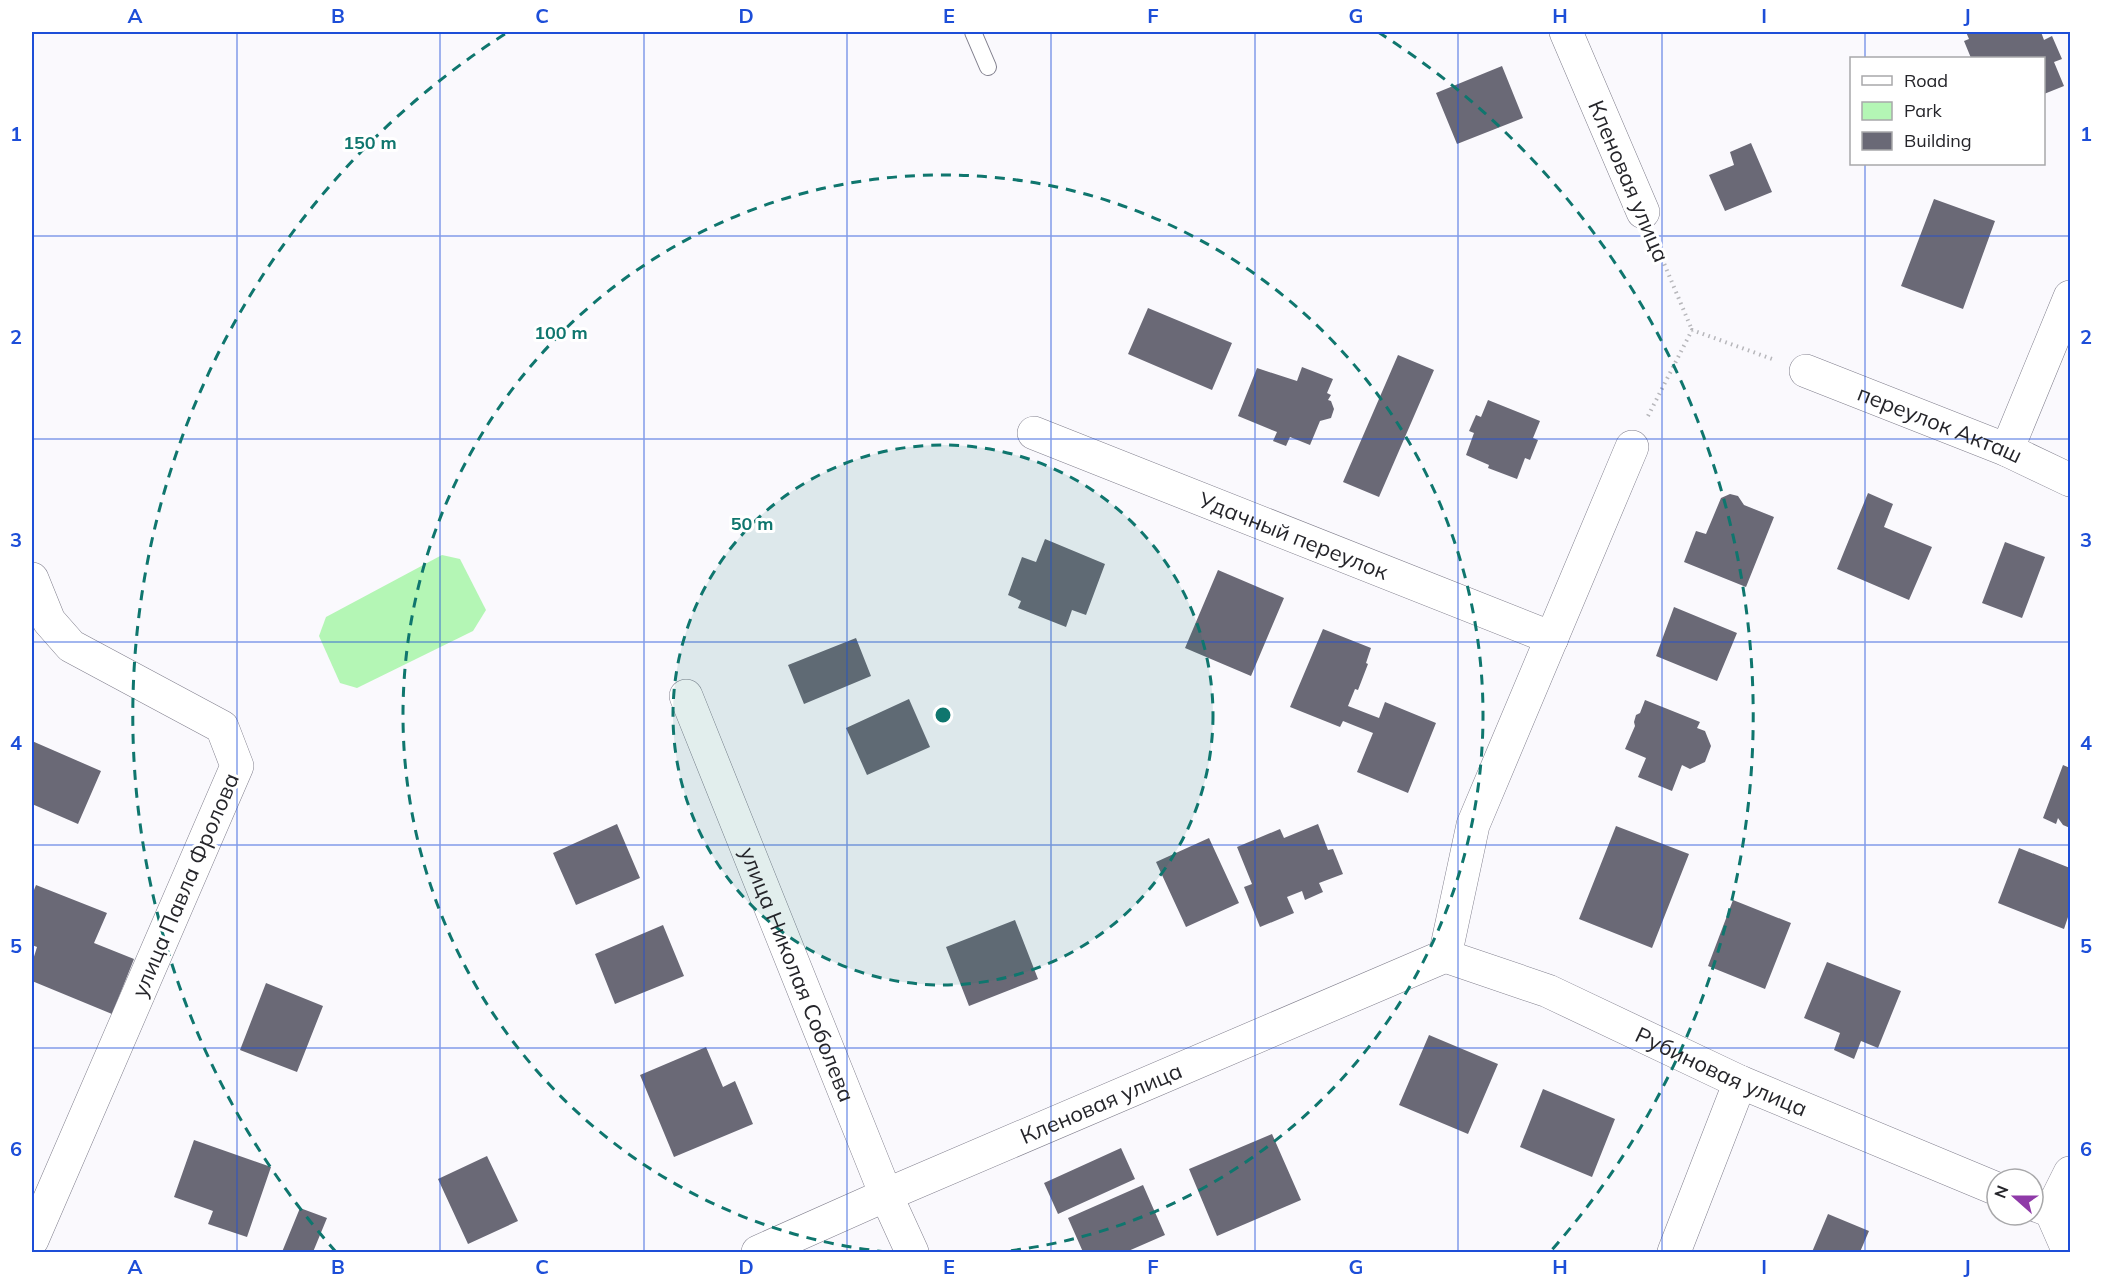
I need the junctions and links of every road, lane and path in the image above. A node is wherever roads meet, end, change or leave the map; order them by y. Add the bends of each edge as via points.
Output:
1 (973, 32) edge
2 (1566, 32) edge
3 (988, 67) dead end
4 (1643, 212) joint
5 (2070, 297) edge
6 (1692, 330) junction
7 (1806, 371) joint
8 (1034, 433) dead end
9 (1632, 447) joint
10 (2007, 450) junction
11 (2070, 480) edge
12 (32, 579) edge
13 (1552, 638) junction
14 (686, 696) dead end
15 (1445, 956) junction
16 (1740, 1082) junction
17 (2070, 1173) edge
18 (1985, 1185) edge
19 (886, 1195) junction
20 (2045, 1203) edge
21 (2045, 1212) edge
22 (32, 1239) edge
23 (758, 1252) edge
24 (912, 1252) edge
25 (1674, 1252) edge
26 (2069, 1252) edge

1 - 3 lane
2 - 4 street, Кленовая улица
4 - 6 path, Кленовая улица
5 - 10 street
6 - 7 path
6 - 9 path
7 - 10 street, переулок Акташ
8 - 13 street, Удачный переулок
9 - 13 street
10 - 11 street, переулок Акташ
12 - 22 street, улица Павла Фролова via 49,621 71,646 222,727 237,766
13 - 15 street via 1473,825
14 - 19 street, улица Николая Соболева
15 - 16 street, Рубиновая улица via 1548,991
15 - 19 street, Кленовая улица
16 - 18 street, Рубиновая улица
16 - 25 street
17 - 20 street
19 - 23 street, Кленовая улица
19 - 24 street, улица Николая Соболева
21 - 26 street

